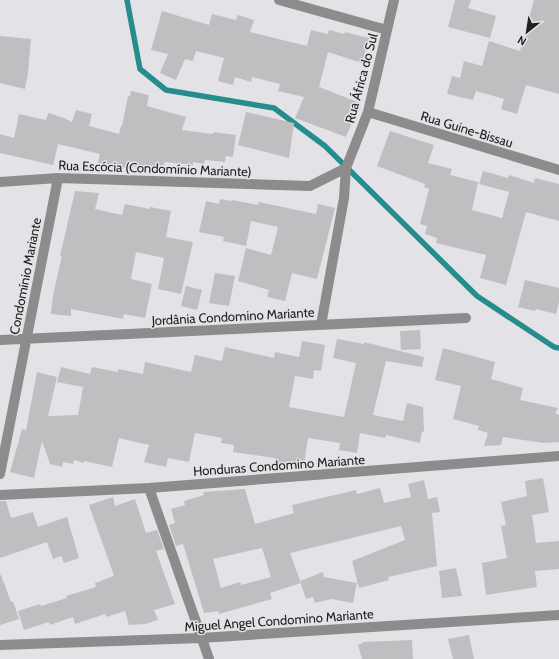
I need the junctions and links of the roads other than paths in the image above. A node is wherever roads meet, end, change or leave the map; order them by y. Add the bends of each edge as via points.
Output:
1 (279, 0) edge
2 (394, 0) edge
3 (387, 30) junction
4 (368, 112) junction
5 (346, 168) junction
6 (559, 170) edge
7 (58, 178) junction
8 (0, 182) edge
9 (466, 318) dead end
10 (321, 325) junction
11 (26, 339) junction
12 (0, 340) edge
13 (559, 456) edge
14 (0, 474) edge
15 (149, 488) junction
16 (0, 495) edge
17 (559, 615) edge
18 (201, 638) junction
19 (0, 645) edge
20 (209, 659) edge

1 - 3 street
2 - 3 street, Rua África do Sul
3 - 4 street, Rua África do Sul
4 - 5 street, Rua África do Sul
4 - 6 street, Rua Guine-Bissau
5 - 7 street, Rua Escócia (Condomínio Mariante) via 310,186
5 - 10 street, Rua África do Sul via 344,198
7 - 8 street, Rua Escócia (Condomínio Mariante)
7 - 11 street, Condomínio Mariante
9 - 10 street, Jordânia Condomino Mariante
10 - 11 street, Jordânia Condomino Mariante
11 - 12 street, Jordânia Condomino Mariante
11 - 14 street, Condomínio Mariante
13 - 15 street, Honduras Condomino Mariante
15 - 16 street, Honduras Condomino Mariante
15 - 18 street
17 - 18 street, Miguel Angel Condomino Mariante
18 - 19 street, Miguel Angel Condomino Mariante
18 - 20 street

